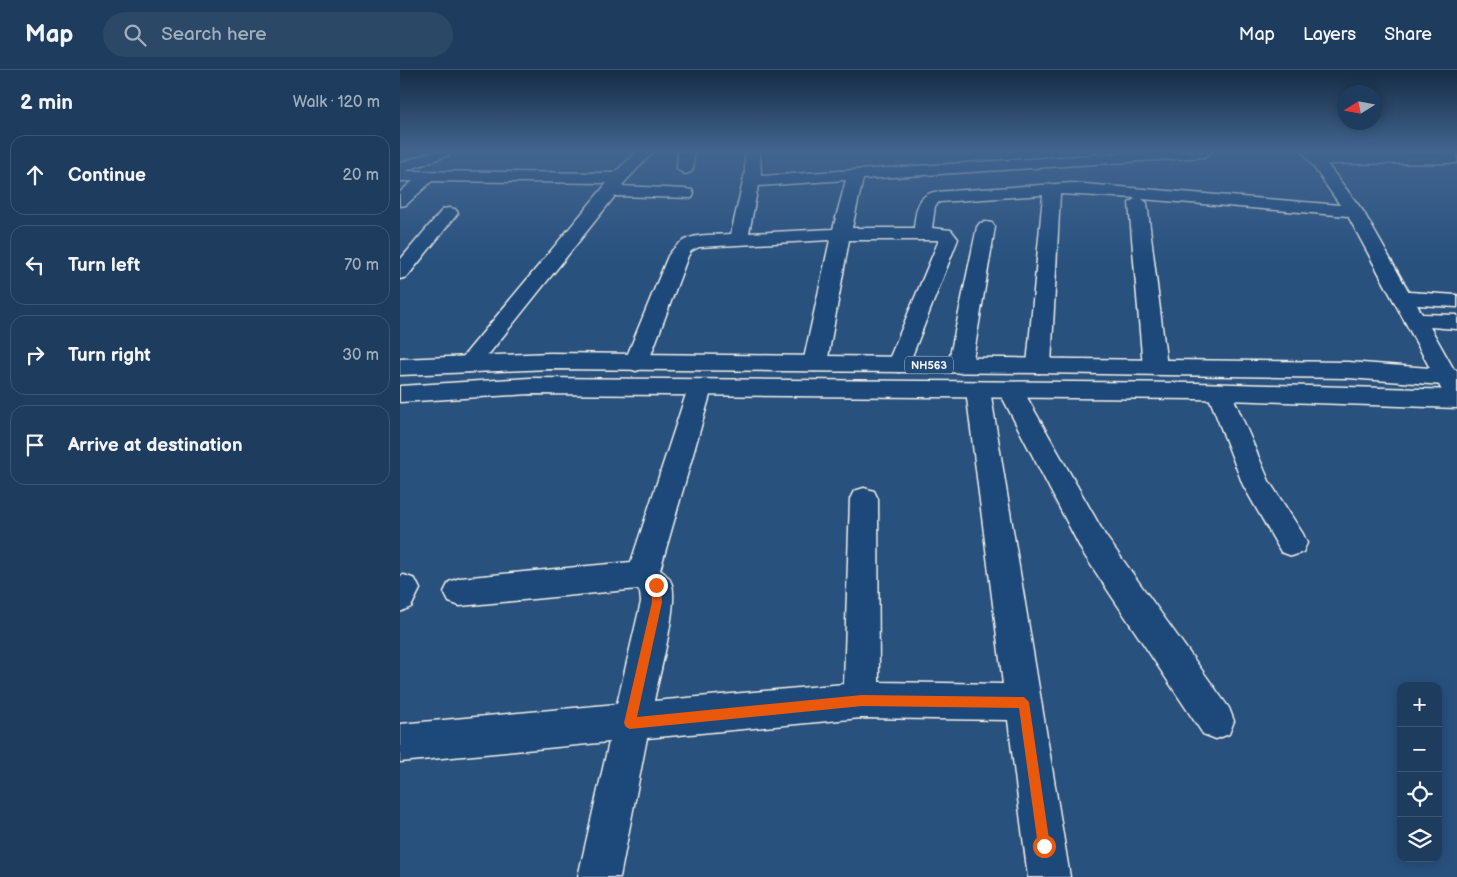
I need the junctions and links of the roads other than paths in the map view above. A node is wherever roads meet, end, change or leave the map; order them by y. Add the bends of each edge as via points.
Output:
1 (1052, 189) edge
2 (413, 190) edge
3 (609, 190) edge
4 (655, 190) edge
5 (749, 190) edge
6 (852, 190) edge
7 (1042, 190) edge
8 (1058, 190) edge
9 (1125, 190) edge
10 (1338, 190) edge
11 (686, 194) dead end
12 (1132, 198) junction
13 (400, 201) edge
14 (1354, 211) junction
15 (449, 213) dead end
16 (986, 227) dead end
17 (923, 232) junction
18 (841, 234) junction
19 (739, 239) junction
20 (400, 273) edge
21 (1403, 298) junction
22 (1457, 301) edge
23 (1415, 320) junction
24 (1457, 322) edge
25 (636, 363) junction
26 (815, 363) junction
27 (469, 364) junction
28 (899, 364) junction
29 (1039, 365) junction
30 (400, 367) edge
31 (1156, 367) junction
32 (969, 378) junction
33 (700, 388) junction
34 (1455, 388) edge
35 (1011, 391) junction
36 (1218, 392) junction
37 (400, 394) edge
38 (864, 499) dead end
39 (1292, 543) dead end
40 (643, 575) junction
41 (460, 592) dead end
42 (862, 700) junction
43 (1024, 702) junction
44 (1216, 721) dead end
45 (630, 723) junction
46 (400, 743) edge
47 (599, 877) edge
48 (1048, 877) edge

1 - 29 main road
2 - 13 main road
3 - 27 main road
4 - 11 main road
5 - 19 main road
6 - 18 main road
7 - 17 main road via 934,197 926,204
8 - 12 main road
9 - 12 main road
10 - 14 main road
12 - 14 main road
12 - 31 main road
14 - 21 main road
15 - 20 main road
16 - 32 main road
17 - 18 main road
17 - 28 main road via 944,234 949,239
18 - 19 main road
18 - 26 main road
19 - 25 main road via 696,242 684,247
21 - 22 main road
21 - 23 main road
23 - 24 main road
23 - 34 main road
25 - 26 main road, NH563
25 - 27 main road, NH563 via 550,361
26 - 28 main road, NH563
27 - 30 main road, NH563
28 - 32 main road, NH563
29 - 31 main road, NH563
29 - 32 main road, NH563
31 - 34 main road, NH563 via 1348,370
32 - 33 main road, NH563
32 - 35 main road, NH563
32 - 43 main road
33 - 37 main road, NH563 via 530,386
33 - 40 main road
34 - 36 main road, NH563
35 - 36 main road, NH563
35 - 44 main road via 1094,544
36 - 39 main road via 1257,485
38 - 42 main road
40 - 41 main road
40 - 45 main road via 656,585 657,602
42 - 43 main road
42 - 45 main road
43 - 48 main road
45 - 46 main road
45 - 47 main road

